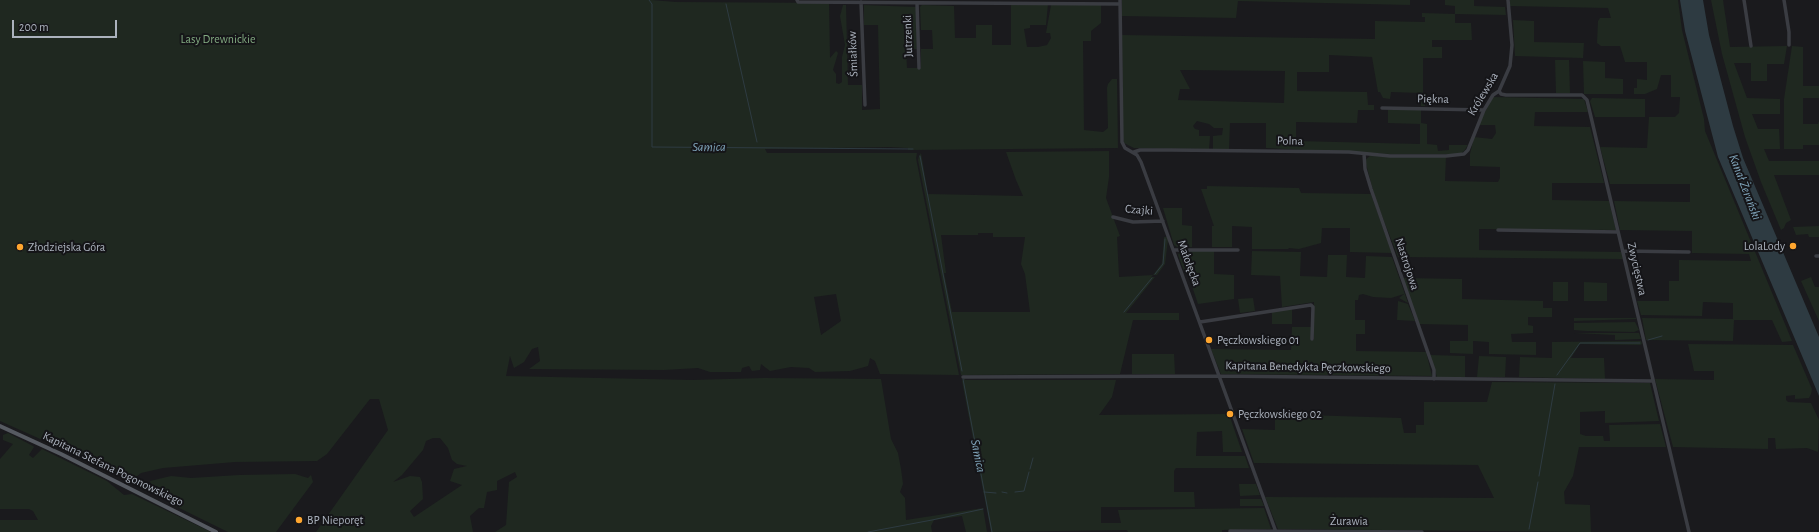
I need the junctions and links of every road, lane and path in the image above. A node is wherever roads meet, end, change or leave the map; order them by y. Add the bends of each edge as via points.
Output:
1 (1508, 0) edge
2 (1744, 0) edge
3 (1784, 0) edge
4 (797, 1) edge
5 (874, 1) edge
6 (861, 2) junction
7 (1120, 2) edge
8 (917, 3) junction
9 (1789, 45) dead end
10 (1751, 46) dead end
11 (919, 68) dead end
12 (1499, 91) junction
13 (865, 105) dead end
14 (1382, 108) dead end
15 (1484, 110) junction
16 (1134, 152) junction
17 (1364, 154) junction
18 (1446, 156) joint
19 (1113, 217) dead end
20 (1164, 221) junction
21 (1498, 230) dead end
22 (1618, 232) junction
23 (1174, 250) junction
24 (1238, 250) dead end
25 (1623, 251) junction
26 (1689, 252) dead end
27 (1200, 322) junction
28 (1312, 338) dead end
29 (1220, 376) junction
30 (963, 377) dead end
31 (1434, 379) junction
32 (1653, 381) junction
33 (0, 426) edge
34 (1230, 530) dead end
35 (1276, 531) edge
36 (216, 532) edge
37 (1422, 532) edge
38 (1689, 532) edge

1 - 12 street, Królewska via 1512,54 1510,66
2 - 10 street
3 - 9 street
4 - 6 street
5 - 6 street
5 - 8 street
6 - 13 street, Śmiałków
7 - 8 street
7 - 16 street, Małołęcka via 1120,136 1124,147
8 - 11 street, Jutrzenki
12 - 15 street, Królewska via 1493,95
12 - 22 street, Zwycięstwa via 1506,95 1586,97
14 - 15 street, Piękna
15 - 18 street, Królewska via 1466,152
16 - 17 street, Polna via 1172,150
16 - 20 street, Małołęcka via 1141,162
17 - 18 street, Polna
17 - 31 street, Nastrojowa via 1371,189 1434,370
19 - 20 street, Czajki via 1133,222
20 - 23 street, Małołęcka
21 - 22 street
22 - 25 street, Zwycięstwa
23 - 24 street
23 - 27 street, Małołęcka
25 - 26 street
25 - 32 street, Zwycięstwa
27 - 28 street via 1311,305
27 - 29 street, Małołęcka
29 - 30 street, Kapitana Benedykta Pęczkowskiego
29 - 31 street, Kapitana Benedykta Pęczkowskiego
29 - 35 street, Małołęcka
31 - 32 street, Kapitana Benedykta Pęczkowskiego
32 - 38 street, Zwycięstwa
33 - 36 main road, Kapitana Stefana Pogonowskiego
34 - 35 street, Żurawia
35 - 37 street, Żurawia

